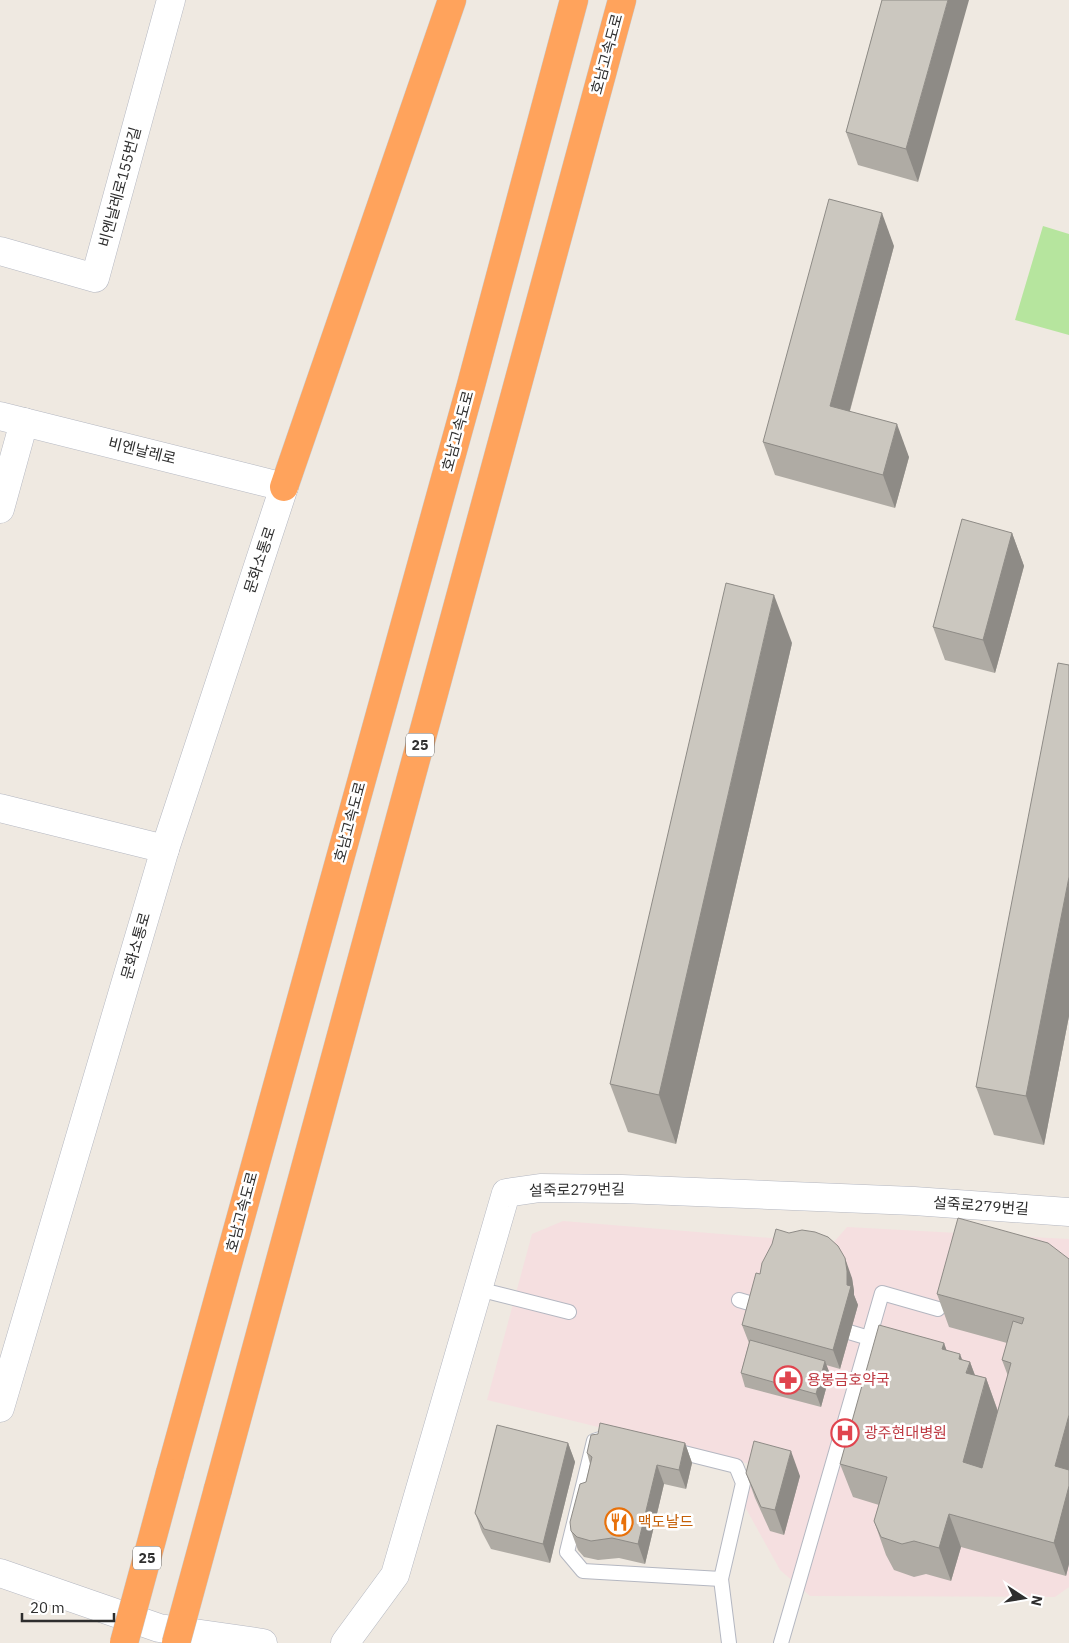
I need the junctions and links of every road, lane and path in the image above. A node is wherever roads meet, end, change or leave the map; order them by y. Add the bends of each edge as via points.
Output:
1 (171, 0) edge
2 (452, 0) edge
3 (574, 0) edge
4 (622, 0) edge
5 (0, 251) edge
6 (12, 419) edge
7 (284, 487) junction
8 (0, 509) edge
9 (0, 808) edge
10 (165, 849) junction
11 (1069, 1212) edge
12 (478, 1289) junction
13 (739, 1300) dead end
14 (938, 1309) edge
15 (776, 1311) edge
16 (569, 1312) dead end
17 (823, 1325) edge
18 (870, 1338) junction
19 (0, 1408) edge
20 (0, 1573) edge
21 (721, 1579) junction
22 (124, 1643) edge
23 (176, 1643) edge
24 (263, 1643) edge
25 (345, 1643) edge
26 (729, 1643) edge
27 (781, 1643) edge

1 - 5 street, 비엔날레로155번길 via 95,278
2 - 7 highway
3 - 22 highway, 호남고속도로 / 25, bridge
4 - 23 highway, 호남고속도로 / 25, bridge
6 - 7 street, 비엔날레로
6 - 8 street
7 - 10 street, 문화소통로
9 - 10 street
10 - 19 street, 문화소통로
11 - 12 street, 설죽로279번길 via 904,1200 540,1188 506,1193
12 - 16 lane
12 - 25 street, 설죽로279번길 via 394,1575
13 - 15 lane
14 - 18 lane via 882,1293
17 - 18 lane
18 - 27 lane
20 - 24 street via 159,1628
21 - 21 lane via 743,1484 736,1466 612,1435 594,1441 567,1552 583,1571
21 - 26 lane

